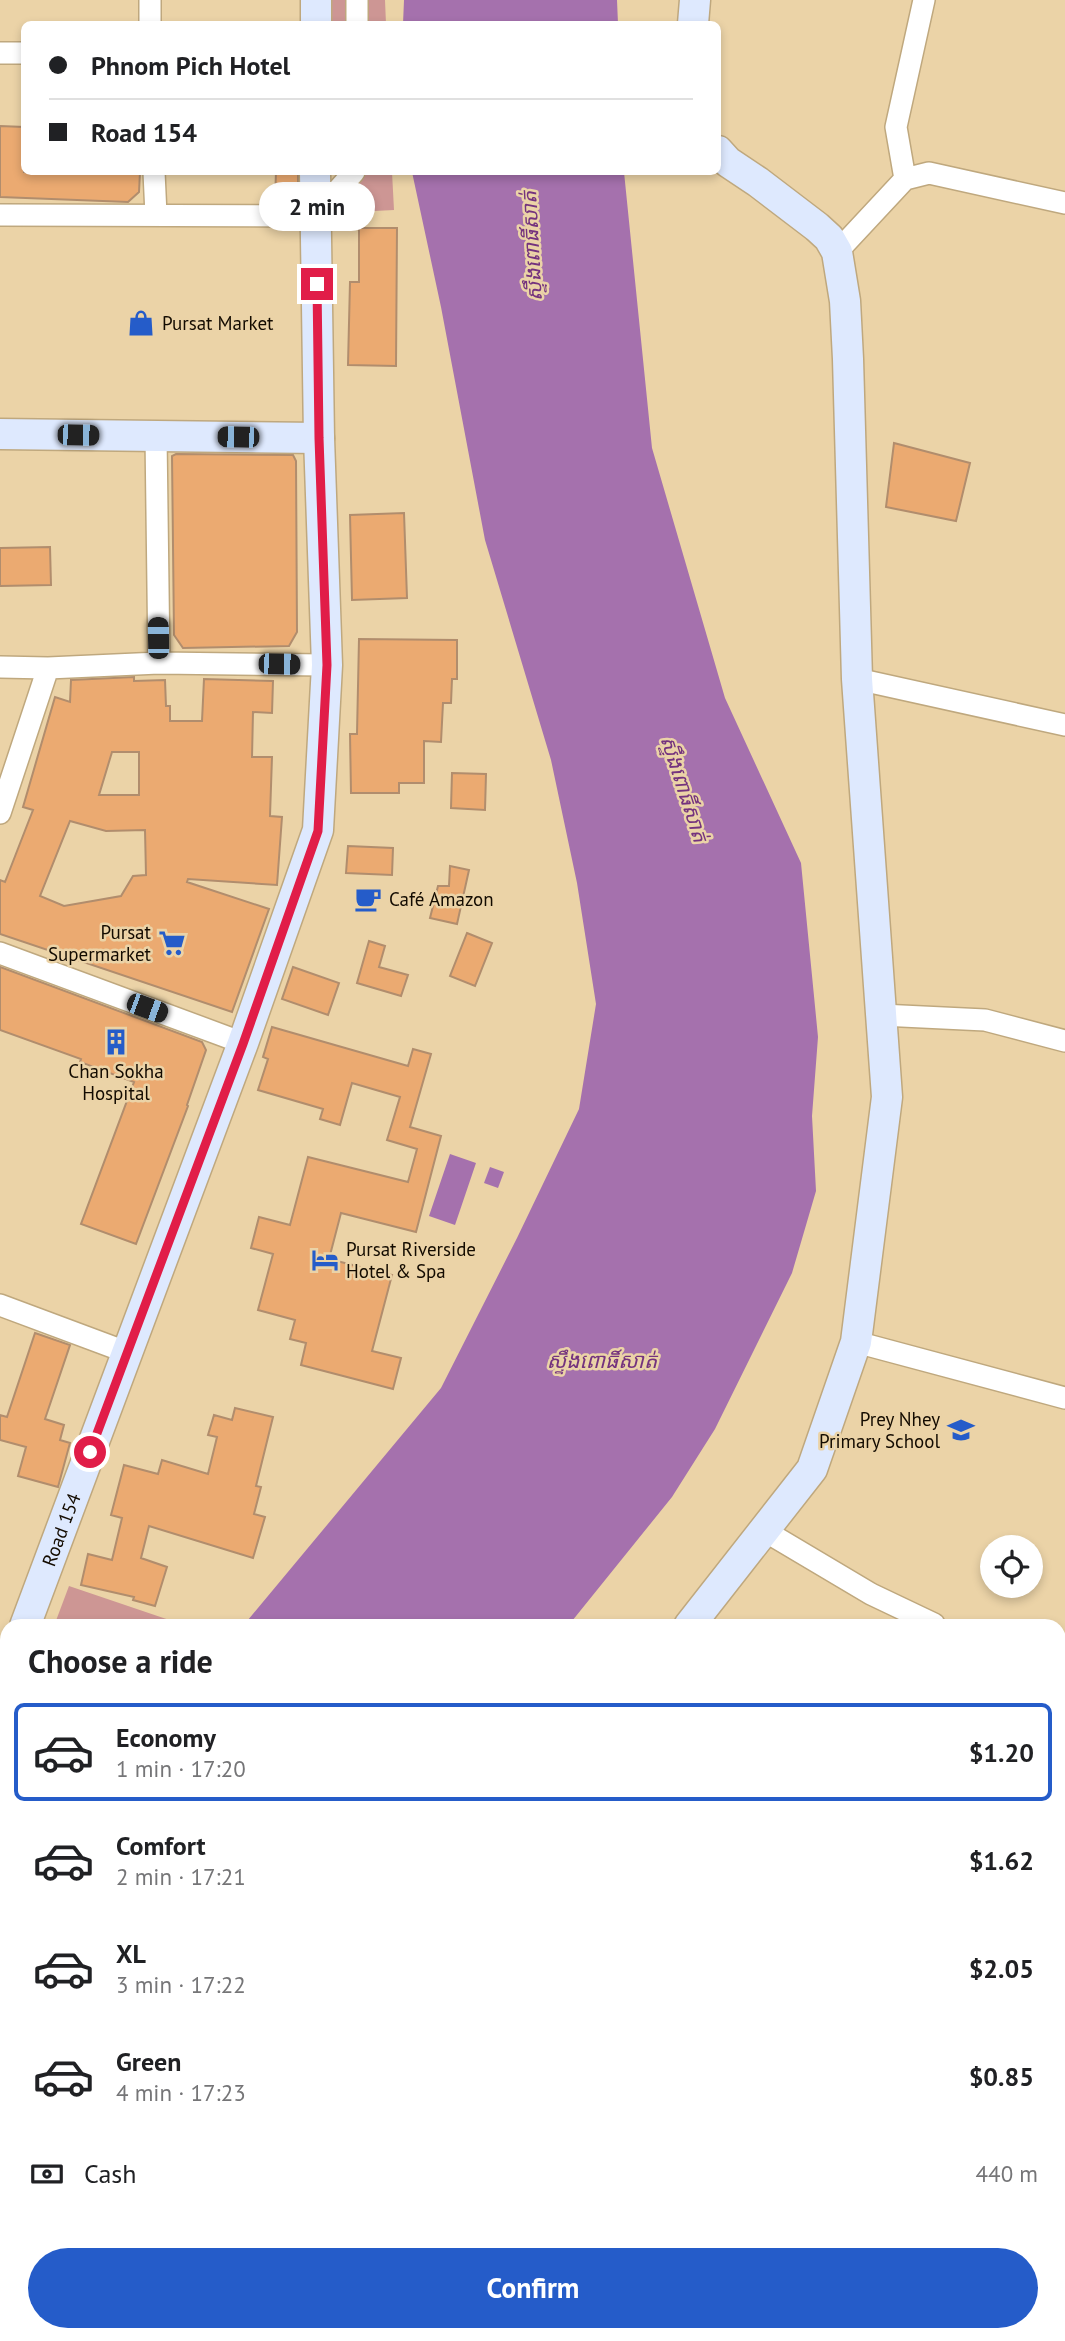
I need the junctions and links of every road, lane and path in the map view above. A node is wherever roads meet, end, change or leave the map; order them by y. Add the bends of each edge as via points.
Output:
1 (150, 0) edge
2 (316, 0) edge
3 (357, 0) edge
4 (695, 0) edge
5 (924, 0) edge
6 (150, 21) edge
7 (316, 21) edge
8 (357, 21) edge
9 (693, 21) edge
10 (0, 53) edge
11 (21, 53) edge
12 (721, 154) edge
13 (154, 175) edge
14 (316, 175) edge
15 (351, 175) edge
16 (905, 179) junction
17 (1065, 203) edge
18 (0, 215) edge
19 (156, 215) junction
20 (315, 216) junction
21 (837, 252) junction
22 (0, 434) edge
23 (156, 436) junction
24 (319, 438) junction
25 (159, 663) junction
26 (327, 665) junction
27 (0, 667) edge
28 (48, 668) junction
29 (857, 679) junction
30 (1065, 725) edge
31 (0, 813) edge
32 (0, 953) edge
33 (881, 1016) junction
34 (1065, 1041) edge
35 (243, 1044) junction
36 (0, 1305) edge
37 (856, 1342) junction
38 (126, 1352) junction
39 (1065, 1398) edge
40 (765, 1531) junction
41 (28, 1619) edge
42 (695, 1619) edge
43 (924, 1619) edge

1 - 6 street
2 - 7 street
3 - 8 street
4 - 9 street
5 - 16 street via 896,127
10 - 11 street
12 - 21 street via 817,227
13 - 19 street
14 - 20 street, Road 154
15 - 20 street
16 - 17 street via 929,173
16 - 21 street
18 - 19 street
19 - 20 street
20 - 24 street, Road 154
21 - 29 street via 848,359
22 - 23 street
23 - 24 street
23 - 25 street
24 - 26 street, Road 154
25 - 26 street
25 - 28 street
26 - 35 street, Road 154 via 318,831
27 - 28 street
28 - 31 street
29 - 30 street
29 - 33 street
32 - 35 street
33 - 34 street via 985,1020
33 - 37 street via 887,1097
35 - 38 street, Road 154
36 - 38 street
37 - 39 street
37 - 40 street via 813,1469
38 - 41 street, Road 154
40 - 42 street
40 - 43 street via 871,1594

